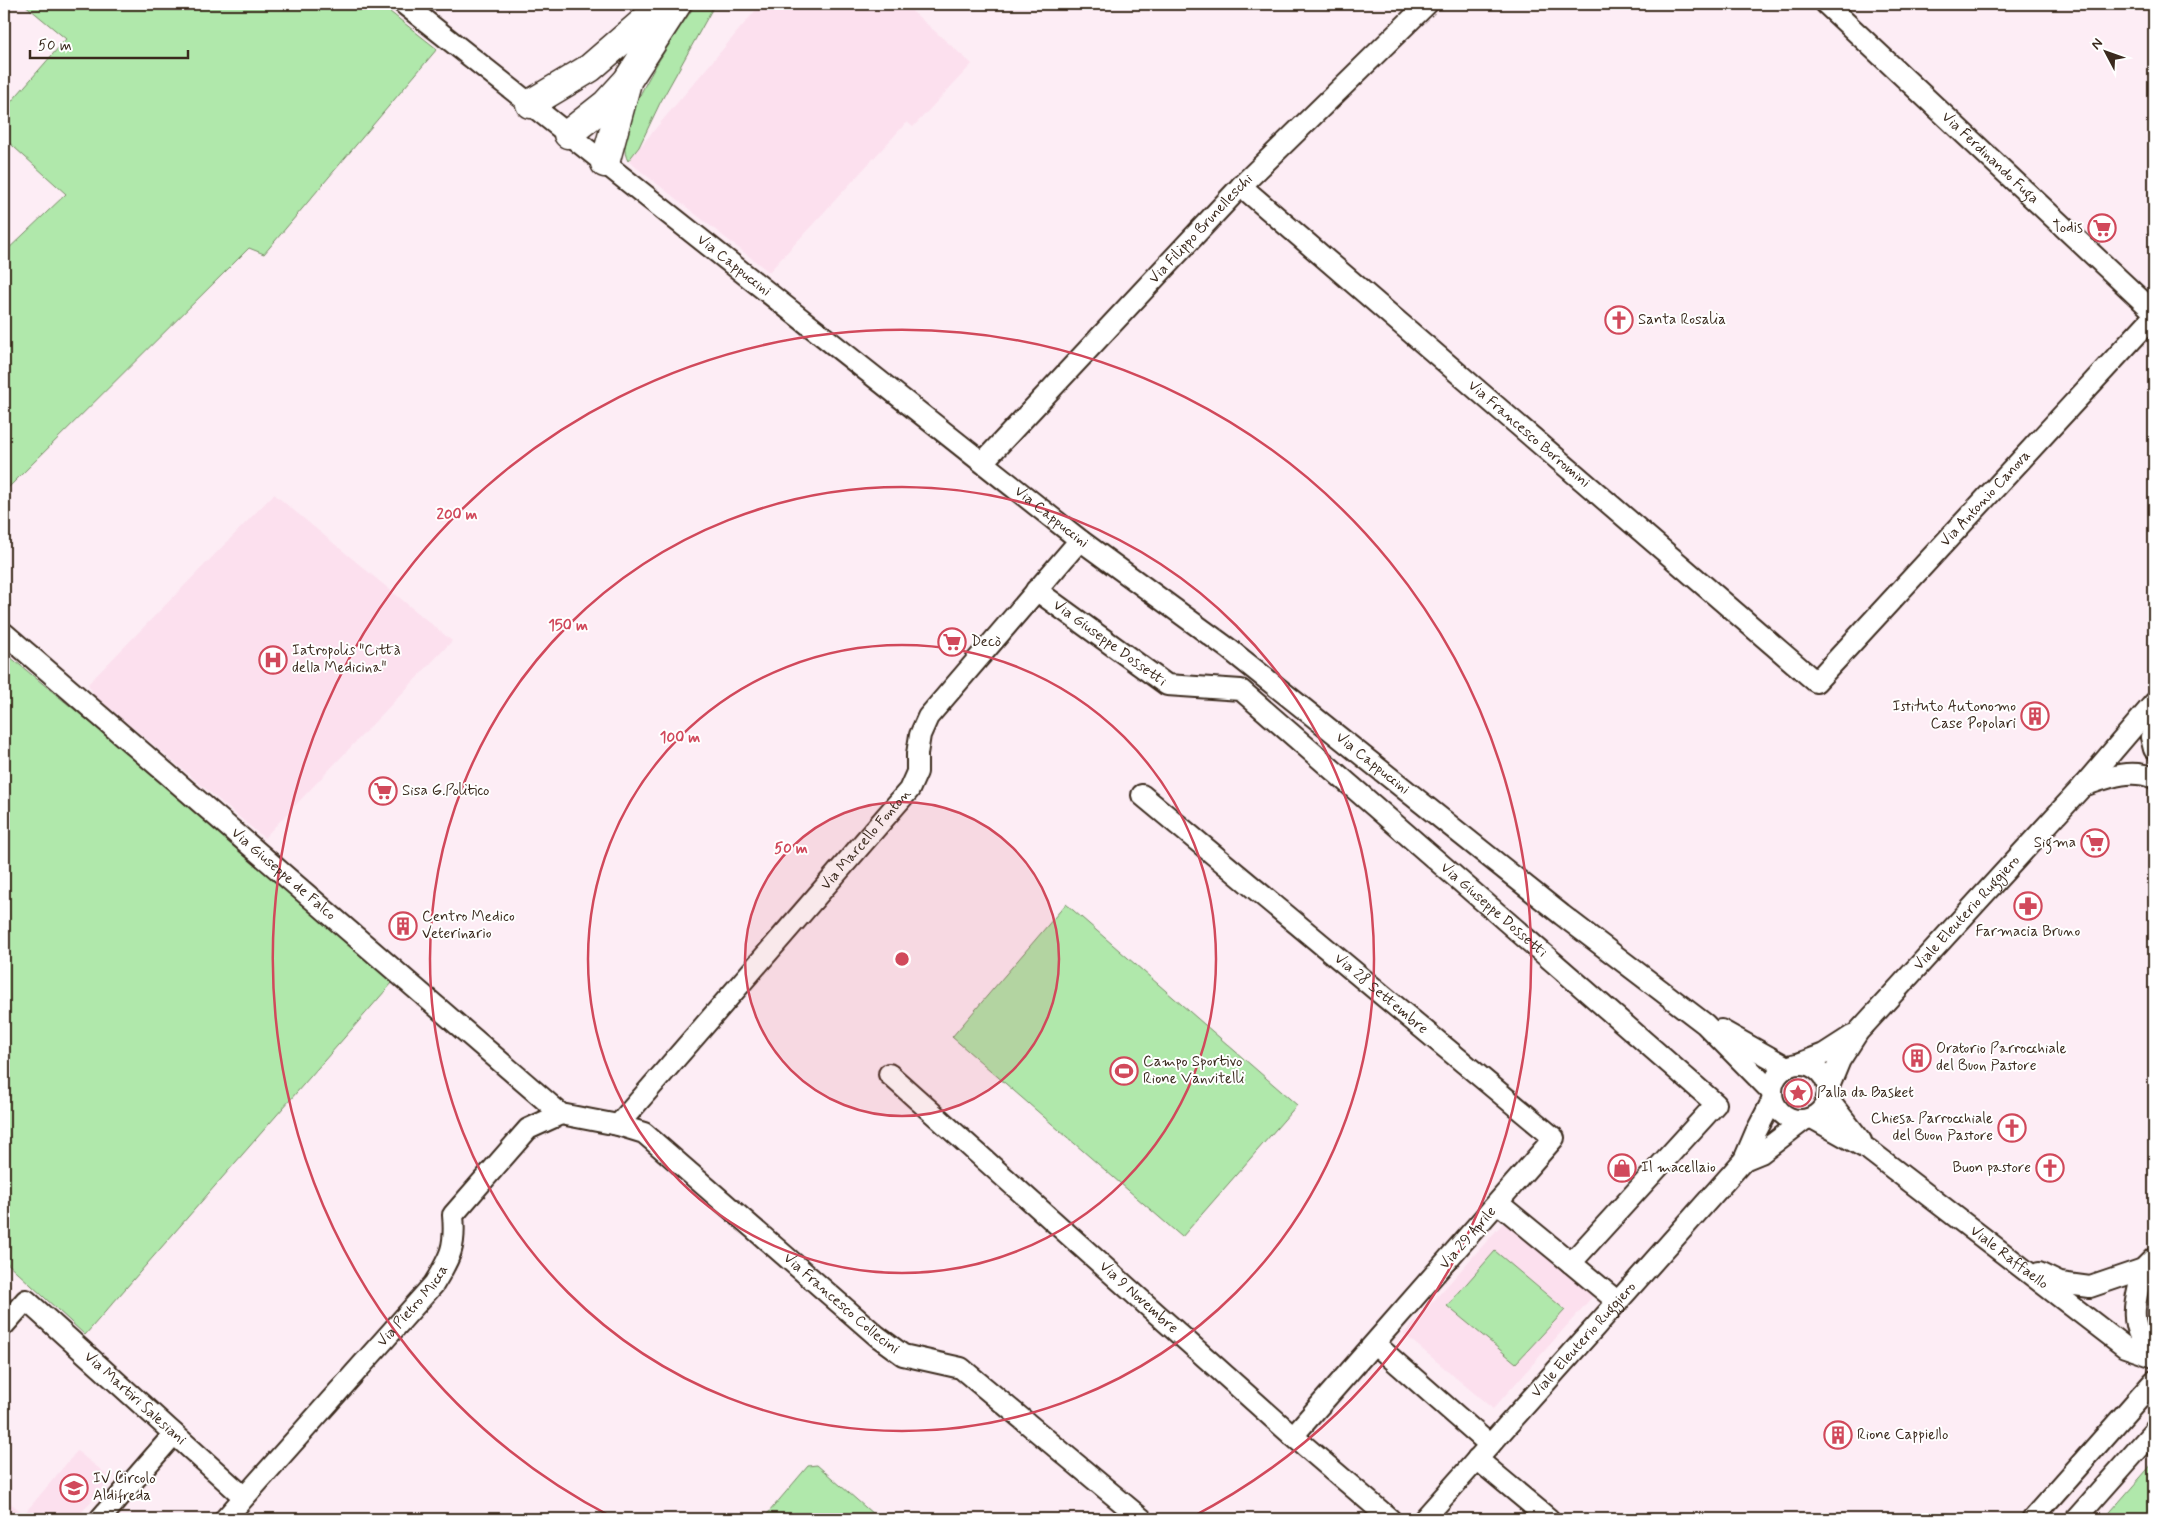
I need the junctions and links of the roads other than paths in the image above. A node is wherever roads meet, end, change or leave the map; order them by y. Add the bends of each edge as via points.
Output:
1 (404, 4) edge
2 (664, 4) edge
3 (677, 4) edge
4 (1427, 4) edge
5 (1826, 4) edge
6 (627, 80) junction
7 (530, 104) junction
8 (568, 134) junction
9 (605, 163) junction
10 (1241, 186) junction
11 (2154, 314) edge
12 (982, 462) junction
13 (1080, 540) junction
14 (1036, 590) junction
15 (4, 634) edge
16 (1816, 682) joint
17 (2154, 703) edge
18 (2154, 728) edge
19 (2154, 749) edge
20 (2154, 778) edge
21 (2083, 786) junction
22 (1142, 795) dead end
23 (1705, 1024) junction
24 (1858, 1032) junction
25 (1792, 1066) junction
26 (889, 1074) dead end
27 (1828, 1094) junction
28 (1772, 1096) junction
29 (562, 1114) junction
30 (1808, 1119) junction
31 (618, 1125) junction
32 (1868, 1150) junction
33 (1744, 1160) junction
34 (1498, 1203) junction
35 (2010, 1260) junction
36 (1571, 1263) junction
37 (2148, 1263) edge
38 (1618, 1302) junction
39 (4, 1325) edge
40 (1375, 1344) junction
41 (2154, 1350) edge
42 (2154, 1357) edge
43 (2154, 1380) edge
44 (2154, 1431) edge
45 (174, 1434) junction
46 (1293, 1436) junction
47 (1484, 1452) junction
48 (244, 1497) junction
49 (100, 1519) edge
50 (225, 1519) edge
51 (1142, 1519) edge
52 (1390, 1519) edge
53 (1424, 1519) edge
54 (1549, 1519) edge
55 (2032, 1519) edge
56 (2076, 1519) edge

1 - 7 street, Via Cappuccini
2 - 7 highway via 590,68
3 - 6 highway
4 - 10 street, Via Filippo Brunelleschi
5 - 11 street, Via Ferdinando Fuga
6 - 8 highway via 606,104
6 - 9 highway
7 - 8 street, Via Cappuccini
8 - 9 street, Via Cappuccini
9 - 12 street, Via Cappuccini
10 - 12 street, Via Filippo Brunelleschi
10 - 16 street, Via Francesco Borromini
11 - 16 street, Via Antonio Canova
12 - 13 street, Via Cappuccini
13 - 14 street, Via Marcello Fonton
13 - 23 street, Via Cappuccini via 1229,649 1562,915
14 - 31 street, Via Marcello Fonton via 928,717 916,754 917,772 909,790
14 - 36 street, Via Giuseppe Dossetti via 1167,685 1241,690 1716,1104
15 - 29 street, Via Giuseppe de Falco
17 - 21 street, Viale Eleuterio Ruggiero
18 - 19 street via 2151,737
20 - 21 street via 2121,774
21 - 24 street, Viale Eleuterio Ruggiero
22 - 34 street, Via 28 Settembre via 1554,1138
23 - 25 street, Via Cappuccini
23 - 28 street, Via Cappuccini
24 - 25 street, Viale Eleuterio Ruggiero via 1824,1054
24 - 27 street, Viale Eleuterio Ruggiero via 1840,1060
25 - 27 street via 1814,1068 1826,1081
25 - 28 street via 1779,1073 1773,1081
26 - 46 street, Via 9 Novembre
27 - 30 street via 1819,1113
27 - 32 street, Viale Raffaello
28 - 30 street via 1776,1108 1788,1118
28 - 33 street, Viale Eleuterio Ruggiero
29 - 31 street, Via Francesco Collecini
29 - 48 street, Via Pietro Micca via 528,1129 453,1215 455,1236 449,1260 434,1284
30 - 32 street, Viale Raffaello
30 - 33 street, Viale Eleuterio Ruggiero
31 - 51 street, Via Francesco Collecini via 644,1133 903,1355 961,1368
32 - 35 street, Viale Raffaello
33 - 38 street, Viale Eleuterio Ruggiero
34 - 36 street, Via 29 Aprile
34 - 40 street, Via 29 Aprile
35 - 37 street via 2060,1283 2090,1287
35 - 42 street, Viale Raffaello via 2125,1347
36 - 38 street
37 - 41 street via 2135,1301 2135,1321 2141,1337
38 - 47 street, Viale Eleuterio Ruggiero
39 - 45 street, Via Martiri Salesiani via 26,1300
40 - 46 street, Via 29 Aprile
40 - 47 street
43 - 55 street
44 - 56 street
45 - 48 street, Via Martiri Salesiani
45 - 49 street
46 - 52 street, Via 9 Novembre
47 - 53 street, Viale Eleuterio Ruggiero
47 - 54 street
48 - 50 street, Via Pietro Micca

